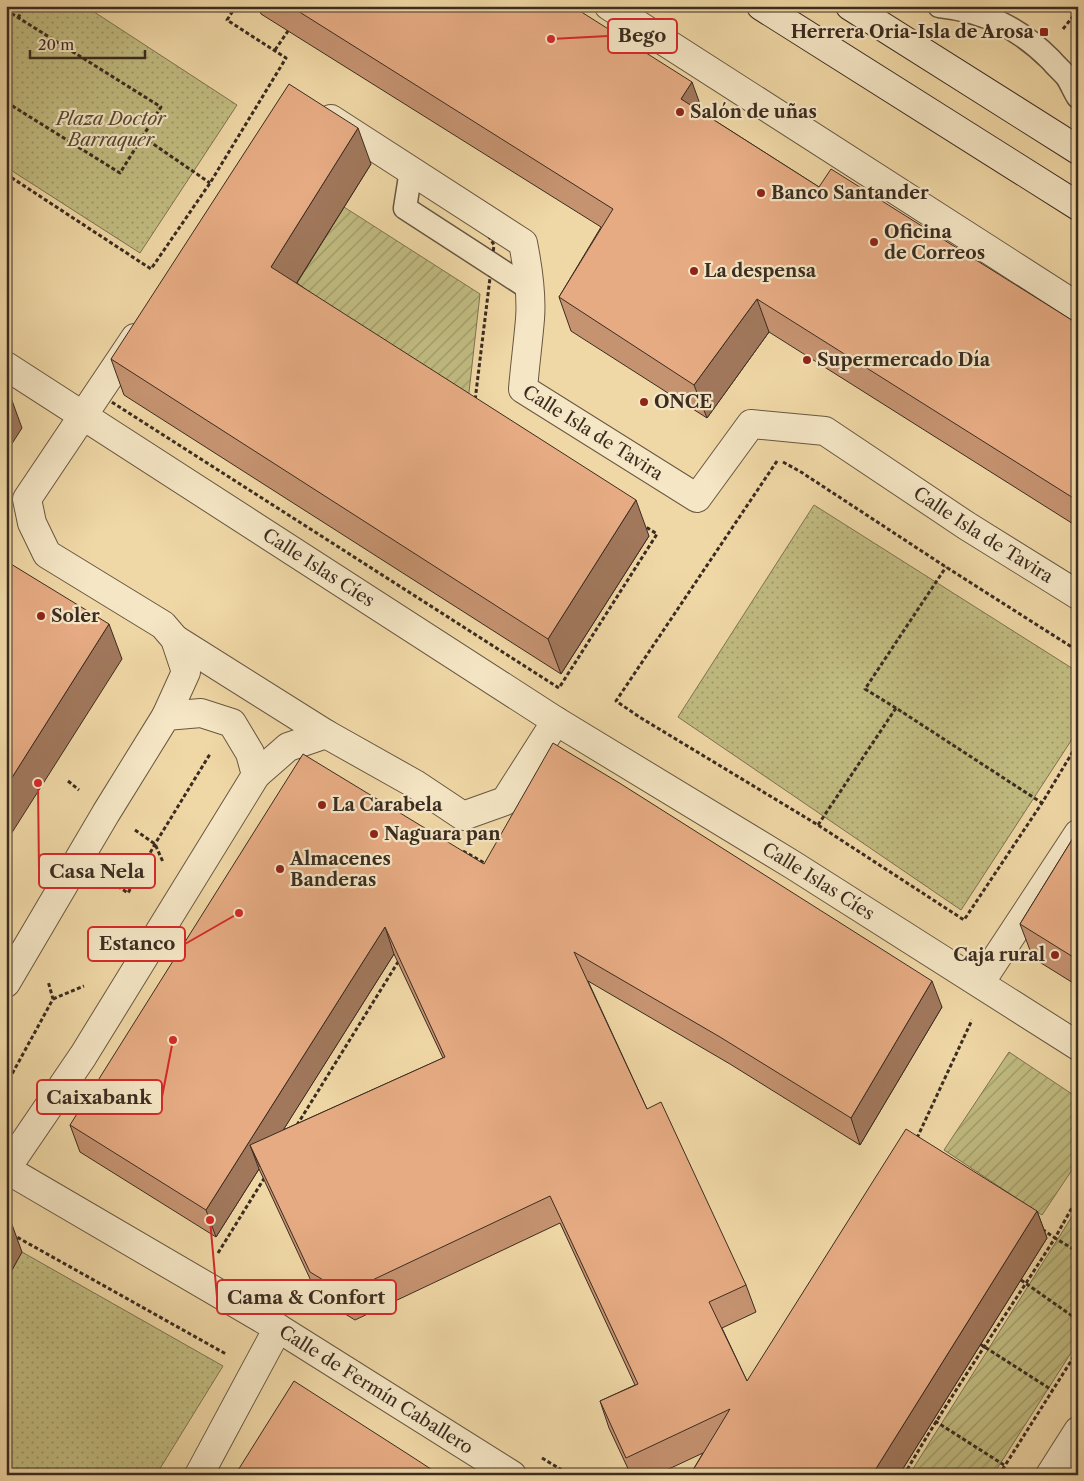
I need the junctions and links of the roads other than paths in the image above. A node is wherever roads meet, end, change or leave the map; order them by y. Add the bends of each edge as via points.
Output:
1 (608, 6) edge
2 (761, 6) edge
3 (850, 6) edge
4 (939, 6) edge
5 (1078, 97) edge
6 (314, 108) edge
7 (1078, 150) edge
8 (410, 174) junction
9 (1078, 206) edge
10 (530, 289) junction
11 (1078, 307) edge
12 (150, 315) edge
13 (6, 366) edge
14 (82, 415) junction
15 (1078, 595) edge
16 (175, 639) junction
17 (166, 716) junction
18 (556, 721) junction
19 (326, 734) junction
20 (256, 775) junction
21 (1078, 834) edge
22 (6, 983) edge
23 (980, 984) junction
24 (1078, 1046) edge
25 (6, 1169) edge
26 (278, 1328) junction
27 (1078, 1431) edge
28 (199, 1475) edge
29 (512, 1475) edge
30 (1050, 1475) edge

1 - 11 street
2 - 9 street
3 - 7 street
4 - 5 lane via 987,16 1016,31 1035,44 1066,76
6 - 8 street, Calle Isla de Tavira
8 - 10 street, Calle Isla de Tavira via 523,242
8 - 10 lane via 404,208
10 - 15 street, Calle Isla de Tavira via 523,389 697,498 751,424 825,431
12 - 14 street
13 - 14 street, Calle Islas Cíes
14 - 16 street via 27,499 32,523 47,554 163,625
14 - 18 street, Calle Islas Cíes
16 - 17 street via 186,672
16 - 19 street
17 - 20 street via 200,713 232,723 250,753
17 - 22 street
18 - 19 street via 505,801 463,816 415,784
18 - 23 street, Calle Islas Cíes via 793,865
19 - 20 street via 288,746
20 - 25 street via 82,1056
21 - 23 street
23 - 24 street, Calle Islas Cíes
25 - 26 street, Calle de Fermín Caballero
26 - 28 street
26 - 29 street, Calle de Fermín Caballero
27 - 30 street

